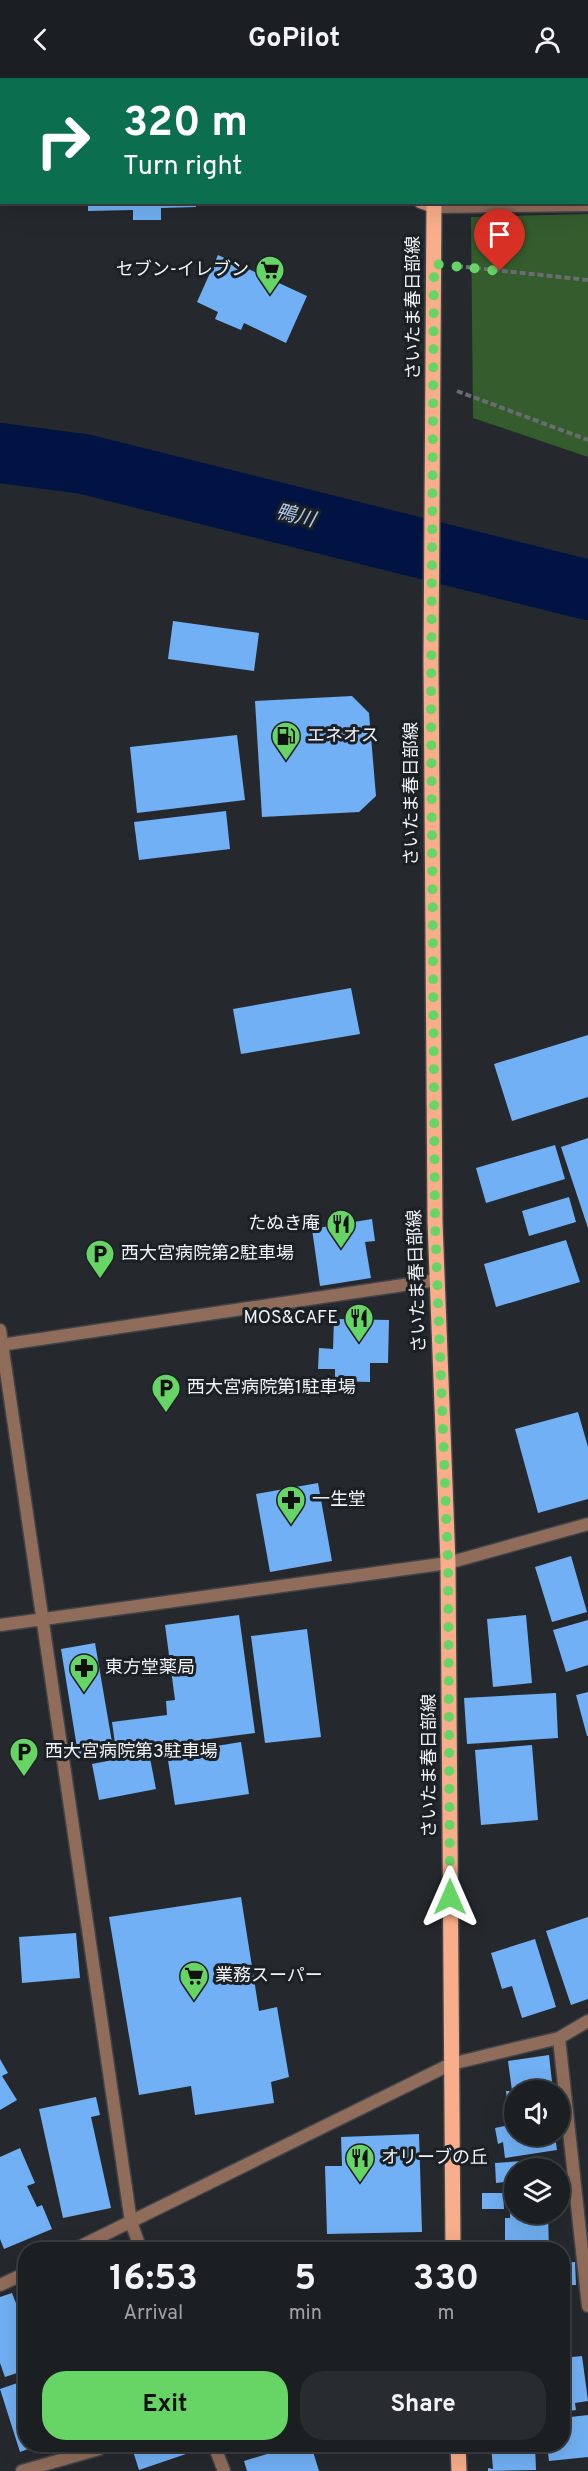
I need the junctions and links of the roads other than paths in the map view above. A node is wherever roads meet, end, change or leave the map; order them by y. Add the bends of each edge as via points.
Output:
1 (429, 204) edge
2 (588, 205) edge
3 (437, 1280) junction
4 (0, 1330) edge
5 (1, 1345) edge
6 (588, 1524) edge
7 (448, 1563) junction
8 (42, 1619) junction
9 (0, 1625) edge
10 (588, 2021) edge
11 (559, 2038) junction
12 (451, 2064) junction
13 (131, 2222) junction
14 (90, 2242) edge
15 (138, 2242) edge
16 (453, 2242) edge
17 (18, 2277) edge
18 (0, 2285) edge
19 (588, 2306) edge
20 (88, 2452) edge
21 (217, 2452) edge
22 (458, 2452) edge
23 (22, 2471) edge
24 (224, 2471) edge
25 (459, 2471) edge

1 - 2 street
1 - 3 main road, さいたま春日部線 via 434,264 431,661
3 - 5 street
3 - 7 main road, さいたま春日部線
4 - 5 street
5 - 8 street
6 - 7 street
7 - 8 street
7 - 12 main road, さいたま春日部線
8 - 9 street
8 - 13 street
10 - 11 street
11 - 12 street
11 - 19 street
12 - 13 street
12 - 16 main road, さいたま春日部線
13 - 14 street
13 - 15 street
17 - 18 street
20 - 23 street
21 - 24 street
22 - 25 main road

